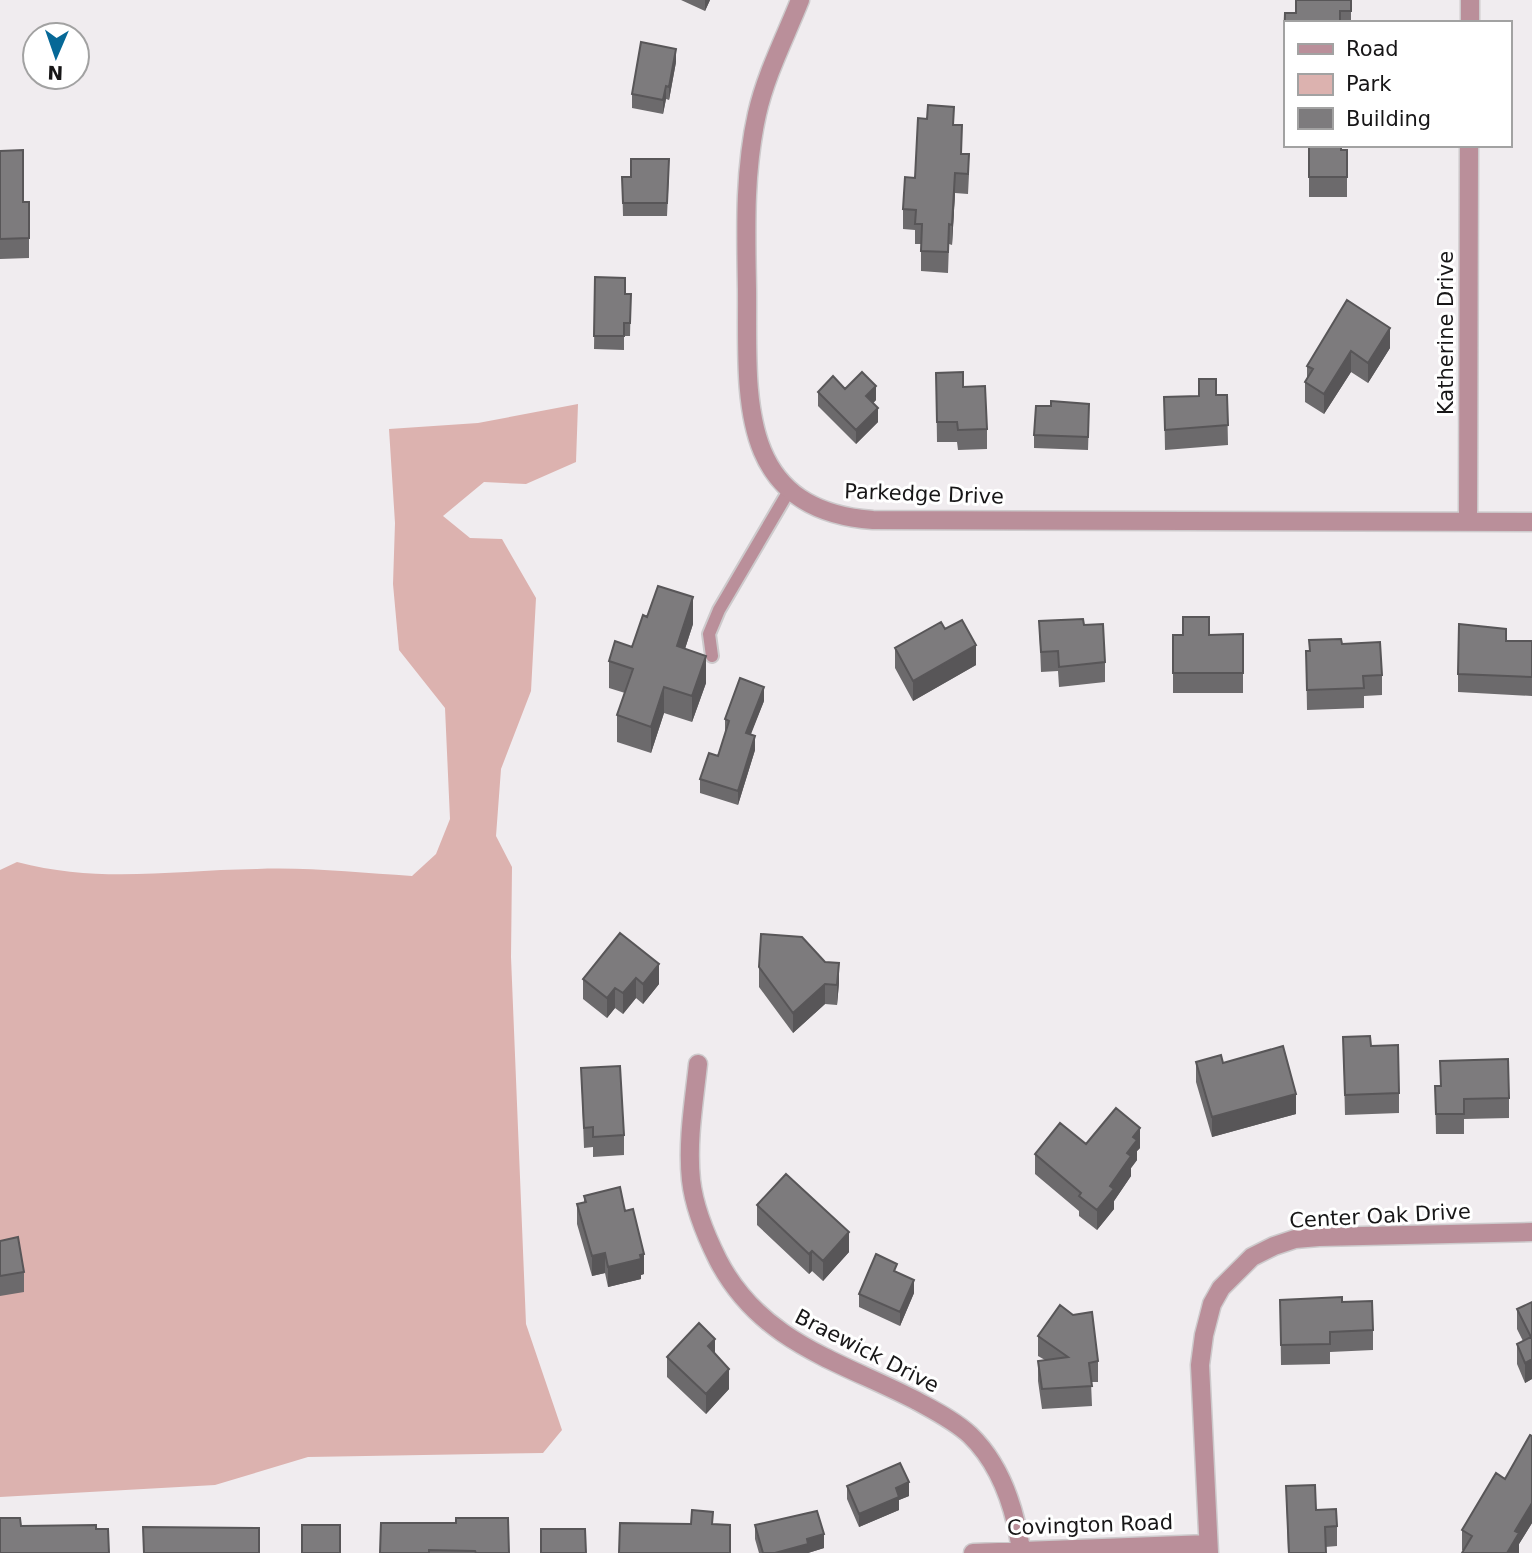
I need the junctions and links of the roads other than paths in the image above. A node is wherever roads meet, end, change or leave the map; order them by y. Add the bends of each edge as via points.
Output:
1 (800, 0) edge
2 (1470, 0) edge
3 (1470, 21) edge
4 (1469, 147) edge
5 (790, 489) junction
6 (1468, 521) junction
7 (1532, 522) edge
8 (712, 656) dead end
9 (698, 1064) dead end
10 (1532, 1232) edge
11 (1209, 1548) edge
12 (1021, 1550) junction
13 (973, 1553) edge

1 - 5 street, Parkedge Drive via 766,79 757,113 746,207 750,412 757,442
2 - 3 street
4 - 6 street, Katherine Drive
5 - 6 street, Parkedge Drive via 821,510 873,520
5 - 8 lane via 719,610 709,634
6 - 7 street, Parkedge Drive
9 - 12 street, Braewick Drive via 690,1132 691,1181 704,1227 731,1284 782,1334 933,1410 971,1436 1007,1494
10 - 11 street, Center Oak Drive via 1295,1239 1252,1257 1235,1272 1212,1304 1200,1365
11 - 12 street, Covington Road
12 - 13 street, Covington Road

